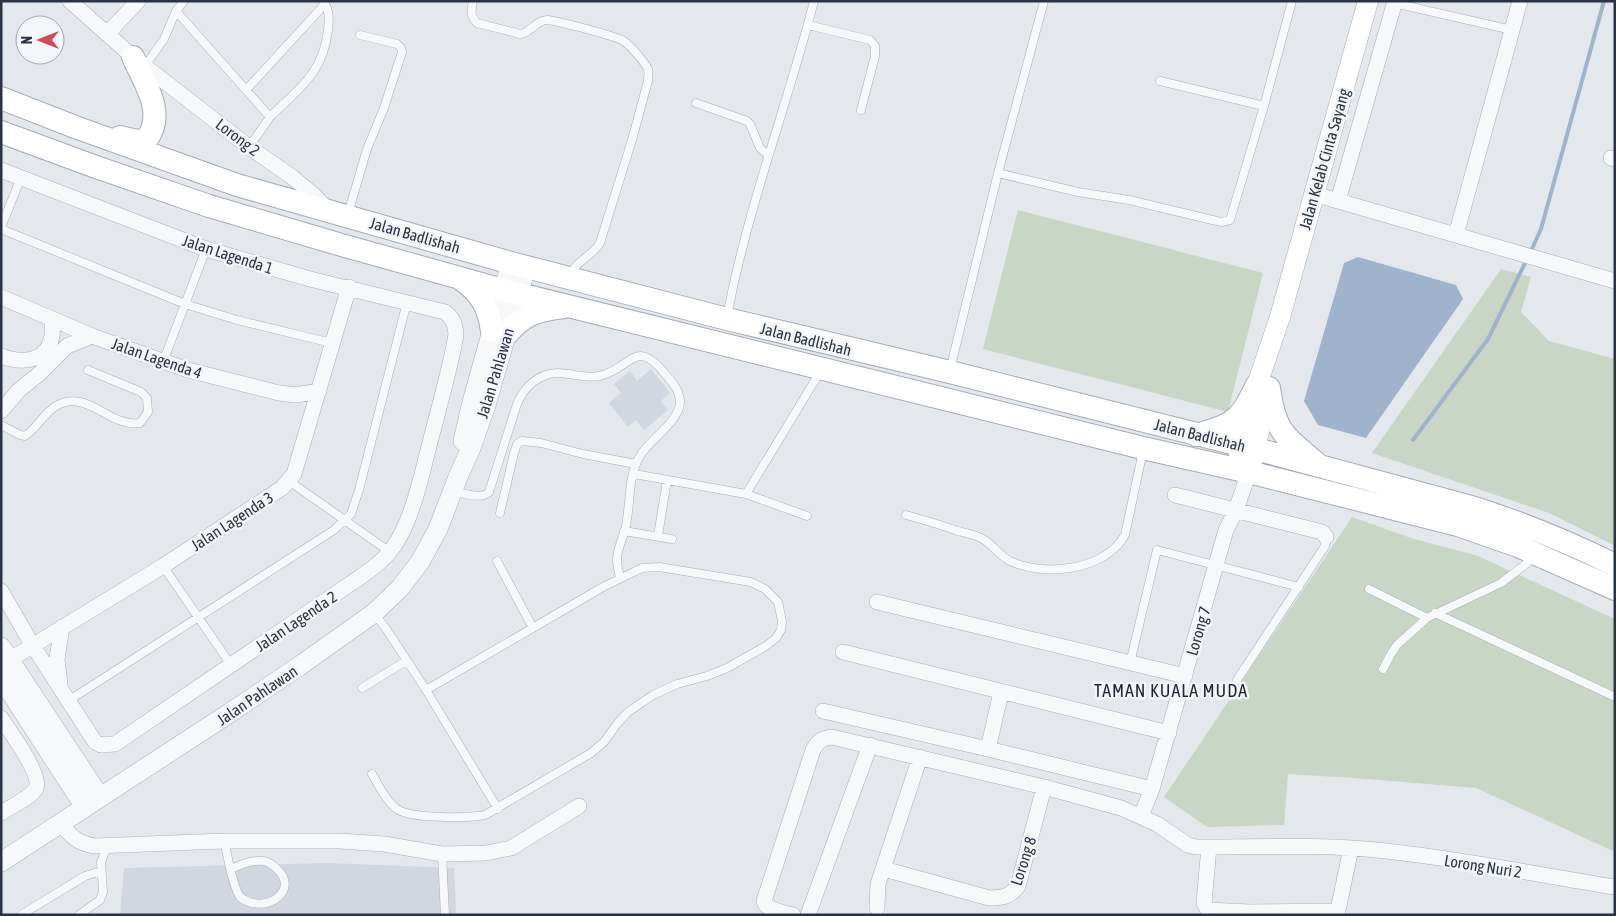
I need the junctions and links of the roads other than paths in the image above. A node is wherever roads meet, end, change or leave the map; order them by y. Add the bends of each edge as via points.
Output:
1 (70, 1) edge
2 (138, 1) edge
3 (184, 1) edge
4 (473, 1) edge
5 (814, 1) edge
6 (1044, 1) edge
7 (1292, 1) edge
8 (1368, 1) edge
9 (1520, 1) edge
10 (324, 2) edge
11 (1394, 2) edge
12 (176, 11) junction
13 (808, 25) junction
14 (1512, 30) junction
15 (107, 34) junction
16 (360, 35) dead end
17 (139, 61) junction
18 (1160, 81) dead end
19 (246, 90) junction
20 (1, 98) edge
21 (696, 103) dead end
22 (1264, 106) junction
23 (861, 110) dead end
24 (270, 117) junction
25 (75, 127) junction
26 (1, 132) edge
27 (249, 147) junction
28 (768, 155) junction
29 (1, 170) edge
30 (998, 173) junction
31 (21, 178) junction
32 (1314, 194) junction
33 (1338, 201) junction
34 (338, 213) junction
35 (1, 228) edge
36 (1456, 234) junction
37 (206, 249) junction
38 (518, 265) junction
39 (457, 277) junction
40 (570, 279) junction
41 (1615, 280) edge
42 (348, 287) junction
43 (511, 291) junction
44 (1, 297) edge
45 (407, 302) junction
46 (185, 304) junction
47 (570, 306) junction
48 (52, 319) junction
49 (727, 319) junction
50 (456, 325) joint
51 (499, 333) junction
52 (92, 336) junction
53 (332, 343) junction
54 (1, 356) edge
55 (19, 361) junction
56 (163, 362) junction
57 (823, 368) junction
58 (88, 370) dead end
59 (950, 372) junction
60 (1263, 386) junction
61 (19, 390) junction
62 (319, 391) junction
63 (1, 411) edge
64 (1, 426) edge
65 (1196, 435) junction
66 (1143, 448) junction
67 (1248, 448) junction
68 (636, 464) junction
69 (1322, 468) junction
70 (1243, 471) junction
71 (634, 474) junction
72 (667, 480) junction
73 (289, 481) junction
74 (456, 484) junction
75 (746, 494) junction
76 (1175, 495) dead end
77 (1232, 510) junction
78 (500, 513) dead end
79 (808, 516) dead end
80 (906, 516) dead end
81 (345, 521) junction
82 (624, 531) junction
83 (658, 536) junction
84 (1326, 537) joint
85 (672, 539) dead end
86 (390, 552) junction
87 (1537, 554) junction
88 (497, 561) dead end
89 (1615, 565) edge
90 (163, 566) junction
91 (1216, 566) junction
92 (620, 578) junction
93 (1299, 587) junction
94 (1615, 588) edge
95 (1368, 589) dead end
96 (1, 591) edge
97 (877, 602) dead end
98 (374, 613) junction
99 (1435, 614) junction
100 (199, 616) junction
101 (1427, 618) junction
102 (62, 627) junction
103 (533, 628) junction
104 (33, 646) junction
105 (843, 652) dead end
106 (4, 658) edge
107 (406, 661) junction
108 (1130, 663) junction
109 (231, 665) junction
110 (1383, 669) dead end
111 (1185, 676) junction
112 (1, 678) edge
113 (1237, 680) dead end
114 (362, 688) dead end
115 (426, 690) junction
116 (1001, 692) junction
117 (64, 695) junction
118 (1615, 698) edge
119 (823, 711) dead end
120 (1, 718) edge
121 (1169, 733) junction
122 (870, 745) junction
123 (988, 749) junction
124 (920, 757) junction
125 (372, 774) dead end
126 (1044, 787) junction
127 (1152, 789) junction
128 (93, 802) junction
129 (579, 806) dead end
130 (498, 809) junction
131 (1, 813) edge
132 (1141, 816) junction
133 (60, 824) junction
134 (224, 842) junction
135 (106, 847) junction
136 (1209, 847) junction
137 (1351, 848) junction
138 (442, 854) junction
139 (1, 862) edge
140 (231, 869) junction
141 (884, 869) junction
142 (100, 870) junction
143 (1615, 887) edge
144 (877, 908) dead end
145 (1337, 913) edge
146 (21, 915) edge
147 (78, 915) edge
148 (445, 915) edge
149 (793, 915) edge
150 (808, 915) edge

1 - 15 street, Lorong 2
2 - 15 street
3 - 12 lane
4 - 40 lane via 471,14 478,23 527,34 536,24 547,20 612,36 626,42 647,67 648,81 600,243 572,269
5 - 13 lane
6 - 30 lane
7 - 22 lane
8 - 32 main road, Jalan Kelab Cinta Sayang
9 - 14 street
10 - 19 lane
10 - 24 lane via 329,19 324,54 309,78
11 - 14 lane
11 - 33 street
12 - 17 lane via 164,39
12 - 19 lane
13 - 23 lane via 870,40 875,46
13 - 28 lane
14 - 36 street
15 - 17 street, Lorong 2
16 - 34 lane via 397,44 402,52 384,108
17 - 25 main road via 156,115 155,126 146,140 137,141
17 - 27 street, Lorong 2
18 - 22 lane
19 - 24 lane
20 - 25 main road, Jalan Badlishah
21 - 28 lane via 747,121 760,148
22 - 30 lane via 1232,217 1227,222
24 - 27 lane
25 - 34 main road, Jalan Badlishah via 237,185
26 - 39 main road, Jalan Badlishah via 237,215
27 - 34 street, Lorong 2
28 - 49 lane
29 - 31 street, Jalan Lagenda 1
30 - 59 lane
31 - 35 lane
31 - 37 street, Jalan Lagenda 1
32 - 33 street
32 - 60 main road, Jalan Kelab Cinta Sayang
33 - 36 street
34 - 38 main road, Jalan Badlishah
35 - 46 lane
36 - 41 street
37 - 42 street, Jalan Lagenda 1
37 - 46 lane
38 - 40 main road, Jalan Badlishah
38 - 43 street, Jalan Pahlawan
39 - 43 main road, Jalan Badlishah
39 - 51 main road via 480,295
40 - 49 main road, Jalan Badlishah
42 - 45 street, Jalan Lagenda 1
42 - 53 street, Jalan Lagenda 3
43 - 47 main road, Jalan Badlishah
43 - 51 street, Jalan Pahlawan
44 - 48 street, Jalan Lagenda 4
45 - 50 street, Jalan Lagenda 1 via 445,312
45 - 81 lane via 360,490
46 - 53 lane
46 - 56 lane
47 - 51 main road via 540,310
47 - 57 main road, Jalan Badlishah
48 - 52 street, Jalan Lagenda 4
48 - 55 street via 48,348 40,357
49 - 59 main road, Jalan Badlishah
50 - 86 street, Jalan Lagenda 2 via 420,482 405,526
51 - 74 street, Jalan Pahlawan via 470,411
52 - 56 street, Jalan Lagenda 4
52 - 61 street via 67,346
53 - 62 street, Jalan Lagenda 3
54 - 55 street
55 - 61 street
56 - 62 street, Jalan Lagenda 4 via 279,393 296,395
57 - 66 main road, Jalan Badlishah
57 - 75 lane
58 - 64 lane via 141,392 147,398 148,412 140,423 123,422 73,400 53,408 26,436
59 - 65 main road, Jalan Badlishah
60 - 65 main road via 1230,423
60 - 67 main road, Jalan Kelab Cinta Sayang
60 - 69 main road via 1284,435
61 - 63 street
62 - 73 street, Jalan Lagenda 3 via 294,474
65 - 67 main road, Jalan Badlishah
66 - 70 main road, Jalan Badlishah
66 - 80 lane via 1125,535 1112,550 1080,566 1055,569 1016,563 984,540
67 - 69 main road, Jalan Badlishah
67 - 70 main road, Jalan Kelab Cinta Sayang
68 - 71 lane
68 - 74 lane via 645,449 675,417 680,406 678,390 658,365 642,356 632,358 603,375 586,377 558,373 533,382 517,404 489,492 480,496
68 - 78 lane via 535,441 522,441 514,453
69 - 89 main road, Jalan Badlishah via 1503,516
70 - 77 street, Lorong 7
70 - 87 main road, Jalan Badlishah via 1458,525
71 - 72 lane
71 - 82 lane
72 - 75 lane
72 - 83 lane
73 - 81 lane
73 - 90 street, Jalan Lagenda 3
74 - 98 street, Jalan Pahlawan via 420,562 400,588
75 - 79 lane
76 - 77 street
77 - 84 street via 1322,532
77 - 91 street, Lorong 7
81 - 86 lane
81 - 100 lane
82 - 83 lane
82 - 92 lane via 617,559
83 - 85 lane
84 - 93 lane via 1325,546
86 - 109 street, Jalan Lagenda 2 via 378,564
87 - 94 main road, Jalan Badlishah
87 - 99 lane via 1501,583
88 - 103 lane
90 - 100 lane
90 - 102 street, Jalan Lagenda 3
91 - 93 lane
91 - 108 lane via 1157,550
91 - 111 street, Lorong 7
92 - 103 lane
92 - 130 lane via 642,568 659,567 751,582 765,589 778,602 781,630 776,638 752,655 708,676 677,684 637,705 591,753
93 - 113 lane
95 - 101 lane
96 - 104 street, Jalan Lagenda 2
97 - 108 street
98 - 107 lane
98 - 128 street, Jalan Pahlawan via 250,700
99 - 101 lane
99 - 118 lane
100 - 109 lane
100 - 117 lane
101 - 110 lane via 1397,646
102 - 104 street, Jalan Lagenda 3
102 - 117 street via 57,659
103 - 115 lane
104 - 106 street, Jalan Lagenda 3
104 - 117 street, Jalan Lagenda 2
105 - 116 street
106 - 128 street
107 - 114 lane
107 - 115 lane
108 - 111 street
109 - 117 street, Jalan Lagenda 2 via 110,745 94,742
111 - 121 street, Lorong 7
112 - 128 street
115 - 130 lane
116 - 121 street
116 - 123 street
119 - 123 street
120 - 131 street via 37,782 32,794
121 - 127 street, Lorong 7
122 - 124 street, Lorong Nuri 2
122 - 149 street, Lorong Nuri 2 via 832,737 818,742 814,750 764,901 769,908
122 - 150 street
123 - 127 street
124 - 126 street, Lorong Nuri 2
124 - 141 street
125 - 130 lane via 398,810 444,817 472,817
126 - 132 street, Lorong Nuri 2
126 - 141 street, Lorong 8 via 1020,880 1008,896 989,898
127 - 132 street, Lorong 7
128 - 133 street, Jalan Pahlawan
129 - 138 street via 511,848 486,853
132 - 136 street, Lorong Nuri 2 via 1188,845
133 - 135 street via 83,844
133 - 139 street, Jalan Pahlawan
134 - 135 street
134 - 138 street via 357,842
134 - 140 lane
135 - 142 lane
136 - 137 street, Lorong Nuri 2
136 - 145 street via 1204,902 1208,910
137 - 143 street, Lorong Nuri 2
137 - 145 street
138 - 148 lane
140 - 140 lane via 236,888 248,906 264,911 274,908 281,900 285,884 283,874 270,862 258,860
141 - 144 street via 878,884
142 - 146 lane
142 - 147 lane via 103,892 100,900

